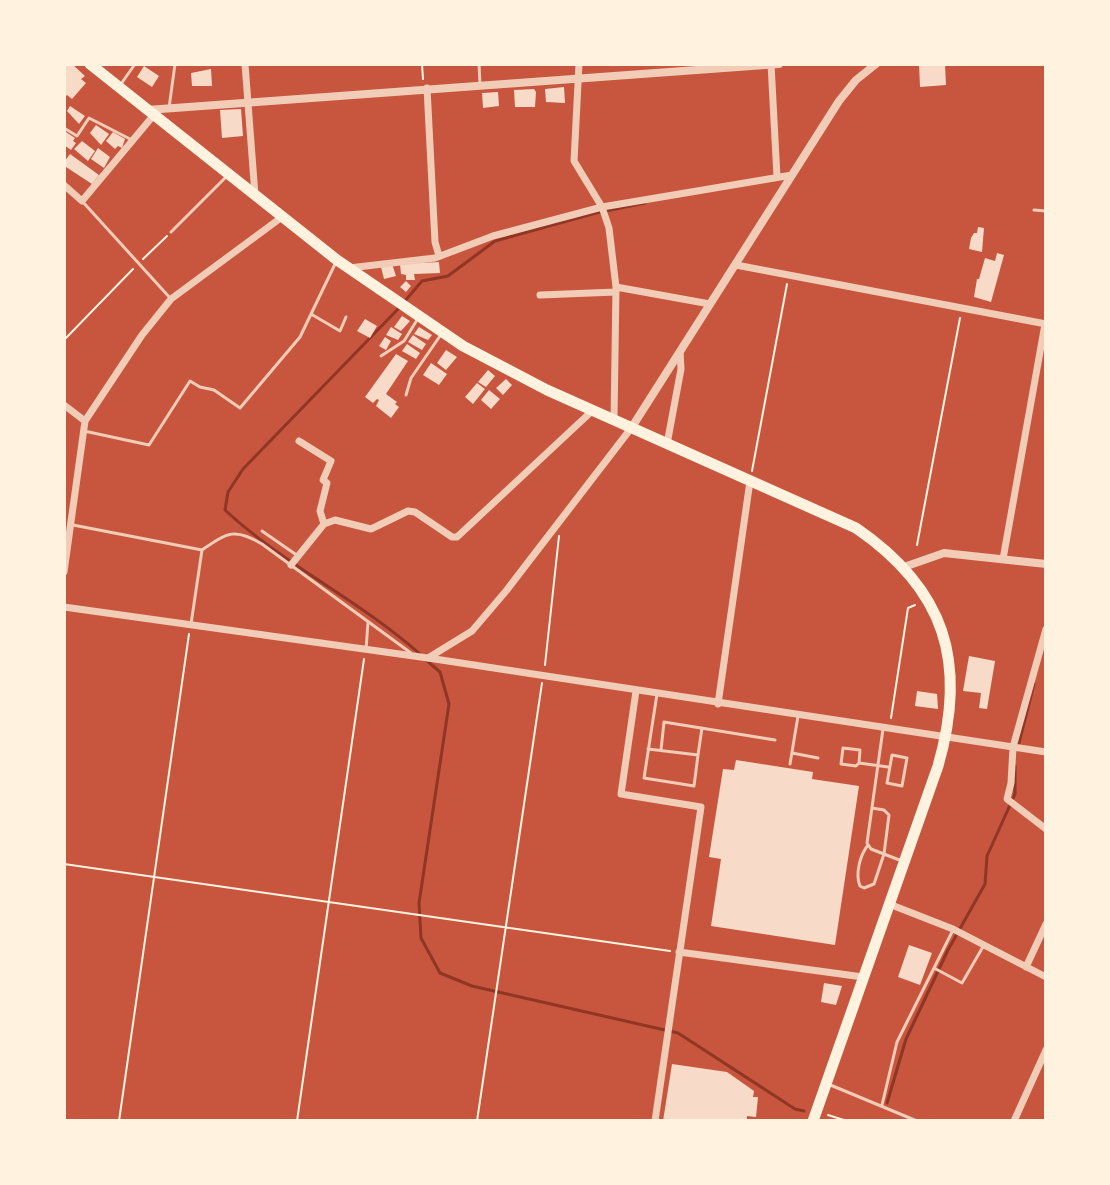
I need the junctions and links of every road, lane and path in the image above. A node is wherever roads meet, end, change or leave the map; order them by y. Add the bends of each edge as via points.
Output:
1 (90, 64) edge
2 (135, 64) edge
3 (175, 64) edge
4 (245, 64) edge
5 (422, 64) edge
6 (479, 64) edge
7 (579, 64) edge
8 (771, 64) edge
9 (779, 64) edge
10 (876, 64) edge
11 (578, 77) junction
12 (480, 84) junction
13 (118, 88) junction
14 (427, 88) junction
15 (247, 101) junction
16 (169, 108) junction
17 (150, 113) junction
18 (64, 128) edge
19 (133, 140) junction
20 (228, 174) junction
21 (792, 175) junction
22 (777, 177) junction
23 (64, 185) edge
24 (255, 195) junction
25 (82, 201) junction
26 (602, 207) junction
27 (1034, 210) dead end
28 (1046, 211) edge
29 (282, 217) junction
30 (171, 232) joint
31 (439, 256) junction
32 (337, 260) junction
33 (138, 264) junction
34 (736, 265) junction
35 (348, 268) junction
36 (788, 275) junction
37 (616, 289) junction
38 (540, 295) dead end
39 (171, 299) junction
40 (710, 304) junction
41 (962, 309) junction
42 (311, 314) junction
43 (346, 317) dead end
44 (419, 317) junction
45 (1046, 324) edge
46 (442, 333) junction
47 (64, 340) edge
48 (680, 351) junction
49 (381, 356) dead end
50 (406, 395) dead end
51 (64, 405) edge
52 (592, 411) junction
53 (614, 420) junction
54 (85, 421) junction
55 (632, 427) junction
56 (84, 431) junction
57 (299, 441) dead end
58 (667, 444) junction
59 (750, 481) junction
60 (561, 519) junction
61 (71, 524) junction
62 (324, 524) junction
63 (262, 531) dead end
64 (917, 545) dead end
65 (202, 550) junction
66 (298, 556) junction
67 (1003, 559) junction
68 (1046, 564) edge
69 (291, 565) junction
70 (904, 567) junction
71 (64, 572) edge
72 (915, 605) dead end
73 (64, 607) edge
74 (368, 622) junction
75 (191, 624) junction
76 (1046, 629) edge
77 (366, 650) junction
78 (418, 657) junction
79 (428, 658) junction
80 (543, 676) junction
81 (636, 691) junction
82 (657, 694) junction
83 (718, 704) junction
84 (798, 716) junction
85 (702, 728) junction
86 (886, 729) junction
87 (945, 737) junction
88 (775, 740) dead end
89 (1013, 747) junction
90 (648, 749) junction
91 (661, 750) junction
92 (1046, 752) edge
93 (792, 753) junction
94 (698, 755) junction
95 (818, 758) dead end
96 (859, 763) junction
97 (790, 764) dead end
98 (878, 765) junction
99 (888, 767) junction
100 (872, 808) junction
101 (1046, 829) edge
102 (868, 845) junction
103 (884, 854) junction
104 (904, 862) junction
105 (64, 864) edge
106 (154, 877) junction
107 (327, 902) junction
108 (888, 904) junction
109 (1046, 924) edge
110 (506, 928) junction
111 (953, 929) junction
112 (984, 945) junction
113 (679, 952) junction
114 (1026, 967) junction
115 (934, 968) junction
116 (863, 977) junction
117 (1046, 977) edge
118 (1046, 1050) edge
119 (826, 1084) junction
120 (882, 1105) junction
121 (823, 1113) dead end
122 (119, 1121) edge
123 (297, 1121) edge
124 (477, 1121) edge
125 (655, 1121) edge
126 (813, 1121) edge
127 (847, 1121) edge
128 (917, 1121) edge
129 (1014, 1121) edge

1 - 13 main road
2 - 13 lane
3 - 16 lane
4 - 15 street
5 - 14 path
6 - 12 lane
7 - 11 street
8 - 9 street
8 - 11 street
8 - 22 street
10 - 21 street via 839,101
11 - 12 street
11 - 26 street via 574,161
12 - 14 street
13 - 17 main road
14 - 15 street
14 - 31 street
15 - 16 street
15 - 24 street
16 - 17 street
17 - 19 street
17 - 20 main road
18 - 19 lane via 77,136 89,118
19 - 25 street
20 - 24 main road
20 - 30 lane
21 - 22 street
21 - 34 street
22 - 26 street
23 - 25 street
24 - 29 main road
25 - 33 lane
26 - 31 street
26 - 37 street
27 - 28 lane
29 - 32 main road
29 - 39 street
30 - 33 path
31 - 35 street
32 - 35 main road
32 - 42 lane
33 - 39 lane
33 - 47 path
34 - 36 street
34 - 40 street
35 - 44 main road
36 - 41 street
36 - 59 path
37 - 38 street
37 - 40 street
37 - 53 street
39 - 54 street
40 - 48 street
41 - 45 street
41 - 64 path
42 - 43 lane via 340,331
42 - 56 lane via 300,337 240,408 190,381 149,445
44 - 46 main road
44 - 49 lane via 404,341
45 - 67 street
46 - 50 lane via 411,378
46 - 52 main road
48 - 55 street
48 - 58 street
51 - 54 street
52 - 53 main road
52 - 62 street via 457,537 408,511 371,529 335,520
53 - 55 main road
54 - 56 street
55 - 58 main road
55 - 60 street
56 - 61 street
57 - 62 street via 331,461 323,480
58 - 59 main road
59 - 70 main road via 856,528
59 - 83 street
60 - 79 street via 472,631
60 - 80 path
61 - 65 lane
61 - 71 street
62 - 66 street
63 - 66 lane
65 - 69 lane via 227,533 243,533
65 - 75 lane
66 - 69 street
67 - 68 street
67 - 70 street via 944,553
69 - 74 lane
70 - 87 main road via 931,603 943,635 951,680
72 - 86 path via 908,608
73 - 75 street
74 - 77 lane
74 - 78 lane
75 - 77 street
75 - 106 path
76 - 89 street
77 - 78 street
77 - 107 path
78 - 79 street
79 - 80 street
80 - 81 street
80 - 110 path
81 - 82 street
81 - 113 street via 621,794 701,807
82 - 83 street
82 - 90 lane
83 - 84 street
84 - 86 street
84 - 93 lane
85 - 88 lane
85 - 91 lane via 664,722
85 - 94 lane
86 - 87 street
86 - 98 lane
87 - 89 street
87 - 104 main road
89 - 92 street
89 - 101 street via 1007,799
90 - 91 lane
90 - 94 lane via 644,778 694,786
91 - 94 lane
93 - 95 lane
93 - 97 lane
96 - 96 lane via 841,764 843,748 860,750
96 - 98 lane
98 - 99 lane
98 - 100 lane
99 - 99 lane via 892,755 906,756 902,786 887,783
100 - 102 lane
100 - 103 lane via 889,813
102 - 103 lane
102 - 103 lane via 857,879 863,888 874,884
103 - 104 lane
104 - 108 main road
105 - 106 path
106 - 107 path
106 - 122 path
107 - 110 path
107 - 123 path
108 - 111 street
108 - 116 main road
109 - 114 street
110 - 113 path
110 - 124 path
111 - 112 street
111 - 115 lane
112 - 114 street
112 - 115 lane via 962,983
113 - 116 street
113 - 125 street
114 - 117 street
115 - 120 lane via 897,1042
116 - 119 main road
118 - 129 street
119 - 120 lane
119 - 126 main road
120 - 128 lane
121 - 127 path

